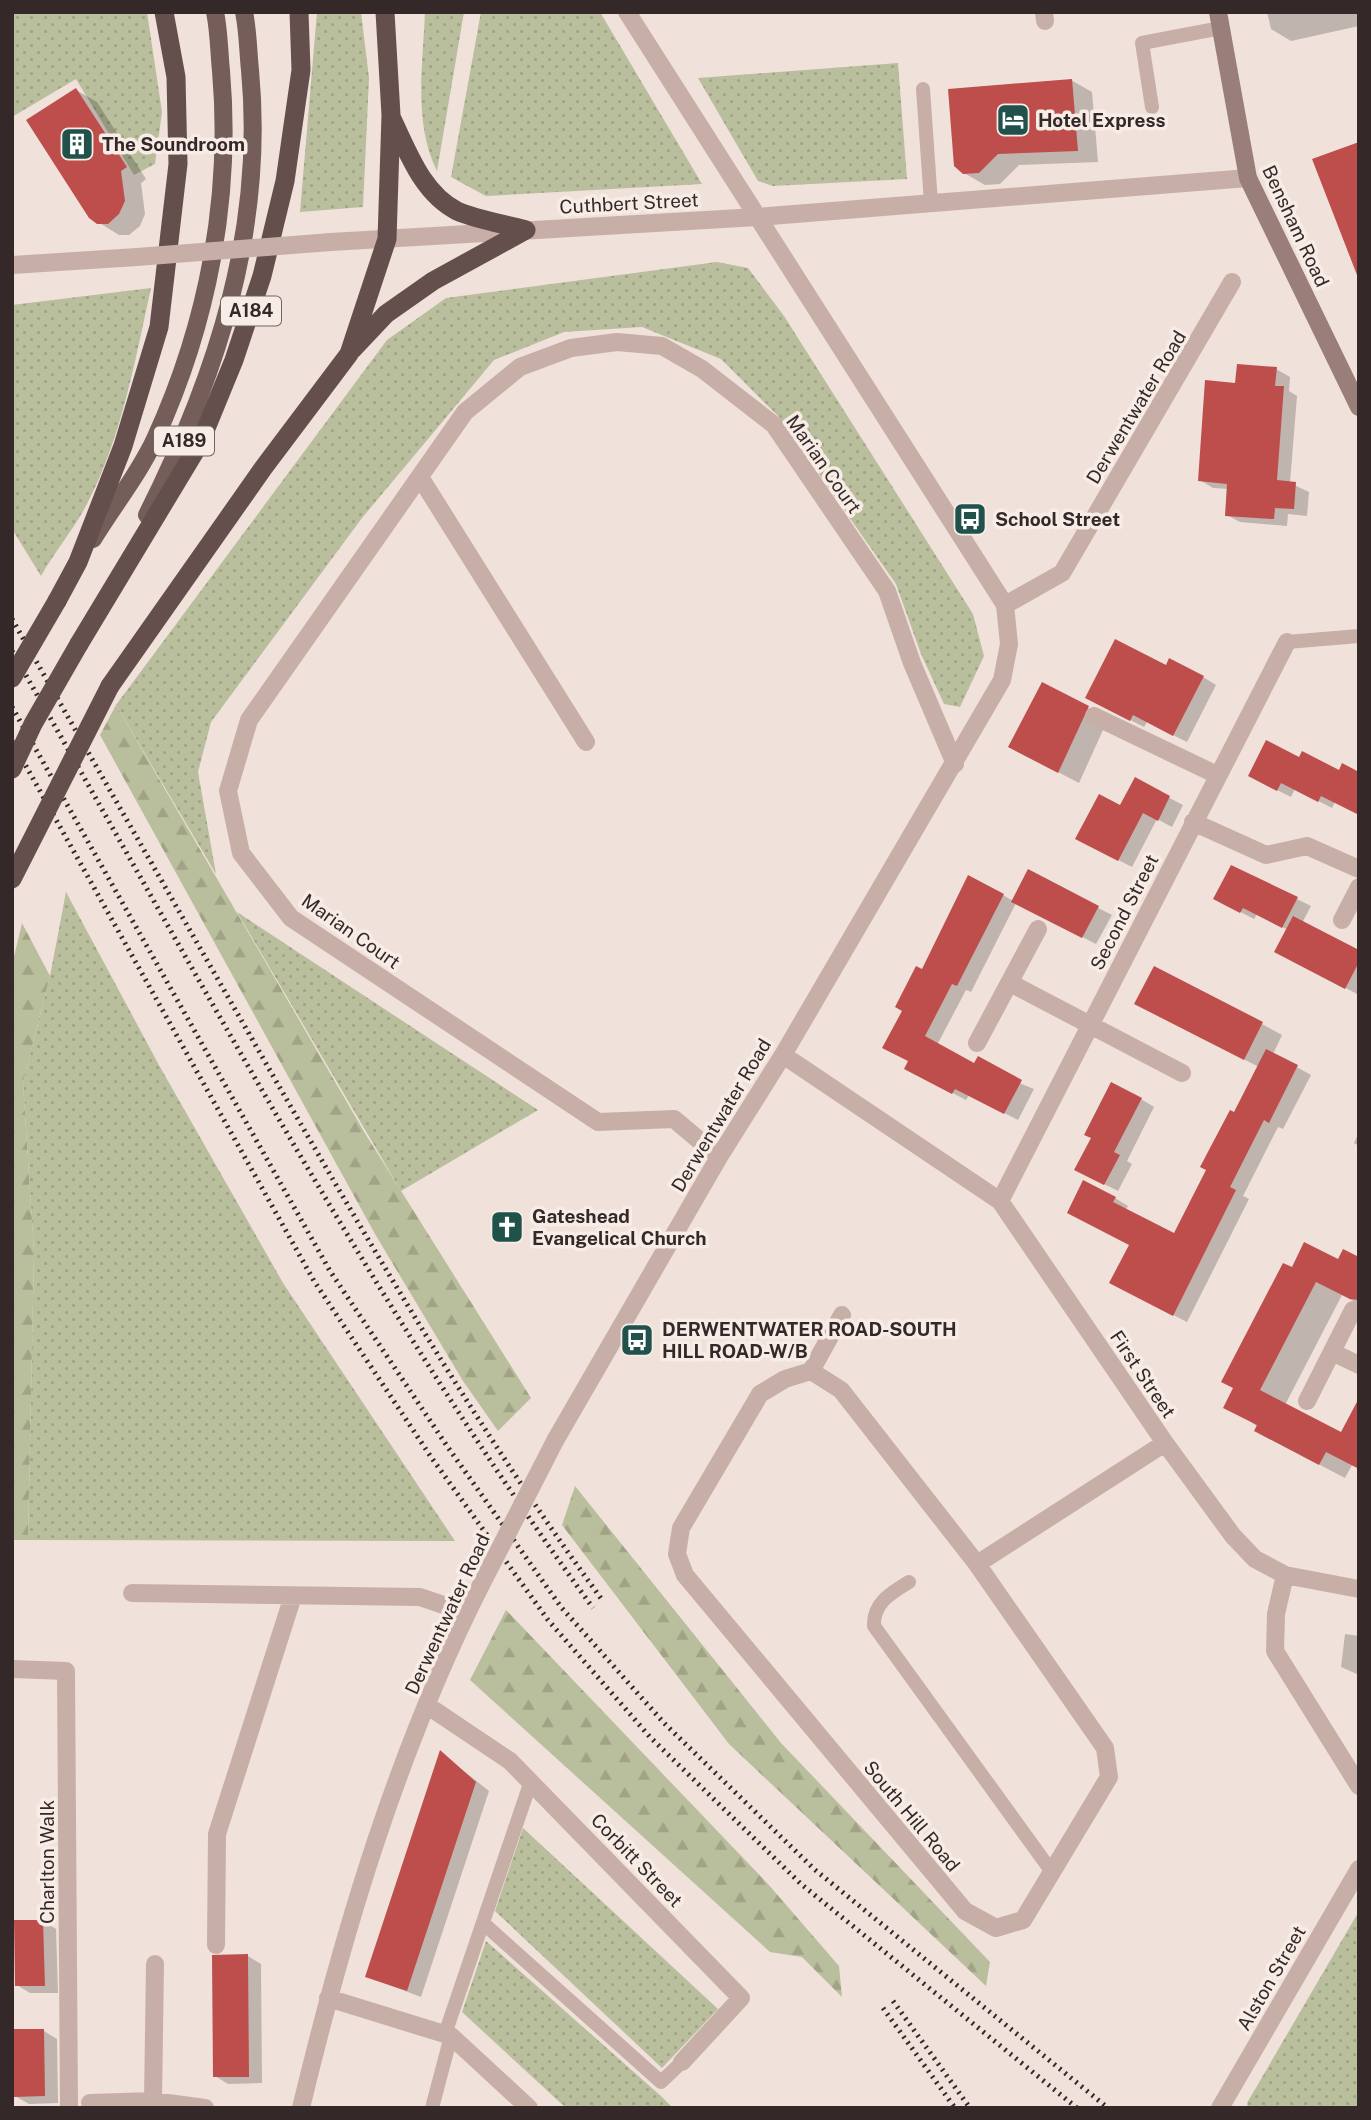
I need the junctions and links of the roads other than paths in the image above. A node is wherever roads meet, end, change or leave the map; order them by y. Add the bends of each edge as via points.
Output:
1 (164, 12) edge
2 (215, 12) edge
3 (244, 12) edge
4 (299, 12) edge
5 (385, 12) edge
6 (627, 12) edge
7 (1220, 20) edge
8 (923, 89) dead end
9 (1152, 107) dead end
10 (391, 115) junction
11 (1248, 178) junction
12 (931, 203) junction
13 (757, 217) junction
14 (526, 230) junction
15 (387, 239) junction
16 (12, 265) edge
17 (1233, 282) dead end
18 (349, 354) junction
19 (1359, 407) edge
20 (420, 477) junction
21 (78, 562) junction
22 (115, 581) junction
23 (1004, 605) junction
24 (1359, 636) edge
25 (1287, 642) joint
26 (12, 678) edge
27 (1094, 716) dead end
28 (586, 742) dead end
29 (955, 764) junction
30 (12, 769) edge
31 (1217, 775) junction
32 (1193, 822) junction
33 (1359, 869) edge
34 (12, 879) edge
35 (1359, 887) edge
36 (1342, 920) dead end
37 (1038, 929) dead end
38 (1010, 982) junction
39 (1090, 1025) junction
40 (977, 1043) dead end
41 (783, 1055) junction
42 (1182, 1073) dead end
43 (719, 1157) junction
44 (1000, 1201) junction
45 (1353, 1310) dead end
46 (842, 1315) dead end
47 (1332, 1352) junction
48 (1359, 1365) edge
49 (811, 1371) junction
50 (1307, 1401) dead end
51 (1165, 1443) junction
52 (977, 1564) junction
53 (1284, 1575) junction
54 (909, 1582) dead end
55 (1359, 1589) edge
56 (132, 1593) dead end
57 (293, 1596) junction
58 (467, 1613) junction
59 (12, 1669) edge
60 (428, 1706) junction
61 (531, 1781) junction
62 (1359, 1786) edge
63 (1359, 1869) edge
64 (1052, 1872) junction
65 (483, 1923) junction
66 (216, 1945) dead end
67 (155, 1964) dead end
68 (328, 1998) junction
69 (448, 2035) junction
70 (682, 2062) joint
71 (153, 2101) junction
72 (90, 2103) dead end
73 (69, 2108) edge
74 (205, 2108) edge
75 (301, 2108) edge
76 (432, 2108) edge
77 (529, 2108) edge
78 (1220, 2108) edge

1 - 21 highway via 176,77 178,164 159,327 124,446
2 - 21 main road, A189 via 224,128 221,204 206,294 189,354 154,441
3 - 22 main road, A189 via 254,114 249,199 234,293 182,446
4 - 22 highway, A184 via 301,70 289,153 262,276 200,443
5 - 10 highway
6 - 13 street
7 - 9 lane via 1142,43
7 - 11 main road, Bensham Road
8 - 12 lane
10 - 14 highway via 415,168 436,195 457,211
10 - 15 highway
11 - 12 street, Cuthbert Street
11 - 19 main road, Bensham Road
12 - 13 street, Cuthbert Street
13 - 14 street, Cuthbert Street
13 - 23 street
14 - 15 street, Cuthbert Street
14 - 18 highway via 433,281 386,314
15 - 16 street, Cuthbert Street, bridge
15 - 18 highway
17 - 23 street, Derwentwater Road via 1062,573
18 - 34 highway, bridge via 110,686
20 - 28 street
20 - 29 street, Marian Court via 465,412 520,366 571,348 617,342 662,346 702,369 774,425 887,591
20 - 43 street, Marian Court via 249,720 228,791 241,853 291,918 598,1122 674,1119
21 - 26 highway, bridge
22 - 30 highway, A184, bridge via 33,723
23 - 29 street, Derwentwater Road via 1009,644 1002,680
24 - 25 lane
25 - 31 street, Second Street
27 - 31 street
29 - 41 street, Derwentwater Road
31 - 32 street, Second Street
32 - 33 street via 1266,855 1307,846
32 - 39 street, Second Street
35 - 36 street
37 - 38 street
38 - 39 street
38 - 40 street
39 - 42 street
39 - 44 street, Second Street
41 - 43 street, Derwentwater Road
41 - 44 street, First Street
43 - 58 street, Derwentwater Road, bridge via 556,1439
44 - 51 street, First Street
45 - 47 street
46 - 49 street
47 - 48 street
47 - 50 street
49 - 52 street, South Hill Road via 841,1390
49 - 64 street, South Hill Road via 760,1394 681,1528 677,1554 685,1575 965,1911 996,1928 1023,1920
51 - 52 street
51 - 53 street, First Street via 1233,1536 1255,1559
52 - 64 street, South Hill Road via 1105,1748 1109,1777
53 - 55 street, First Street
53 - 62 street via 1275,1650
54 - 64 lane via 879,1605 874,1626
56 - 57 street
57 - 58 street via 420,1598
57 - 66 street via 217,1834
58 - 60 street, Derwentwater Road
59 - 73 street, Charlton Walk via 66,1671
60 - 61 street, Corbitt Street via 510,1761
60 - 68 street, Derwentwater Road via 396,1781
61 - 65 lane
61 - 70 street, Corbitt Street via 741,1998
63 - 78 street, Alston Street
65 - 69 lane
65 - 70 lane via 661,2082
67 - 71 street
68 - 69 street
68 - 75 street, Derwentwater Road
69 - 76 lane
69 - 77 street
71 - 72 street
71 - 74 street

